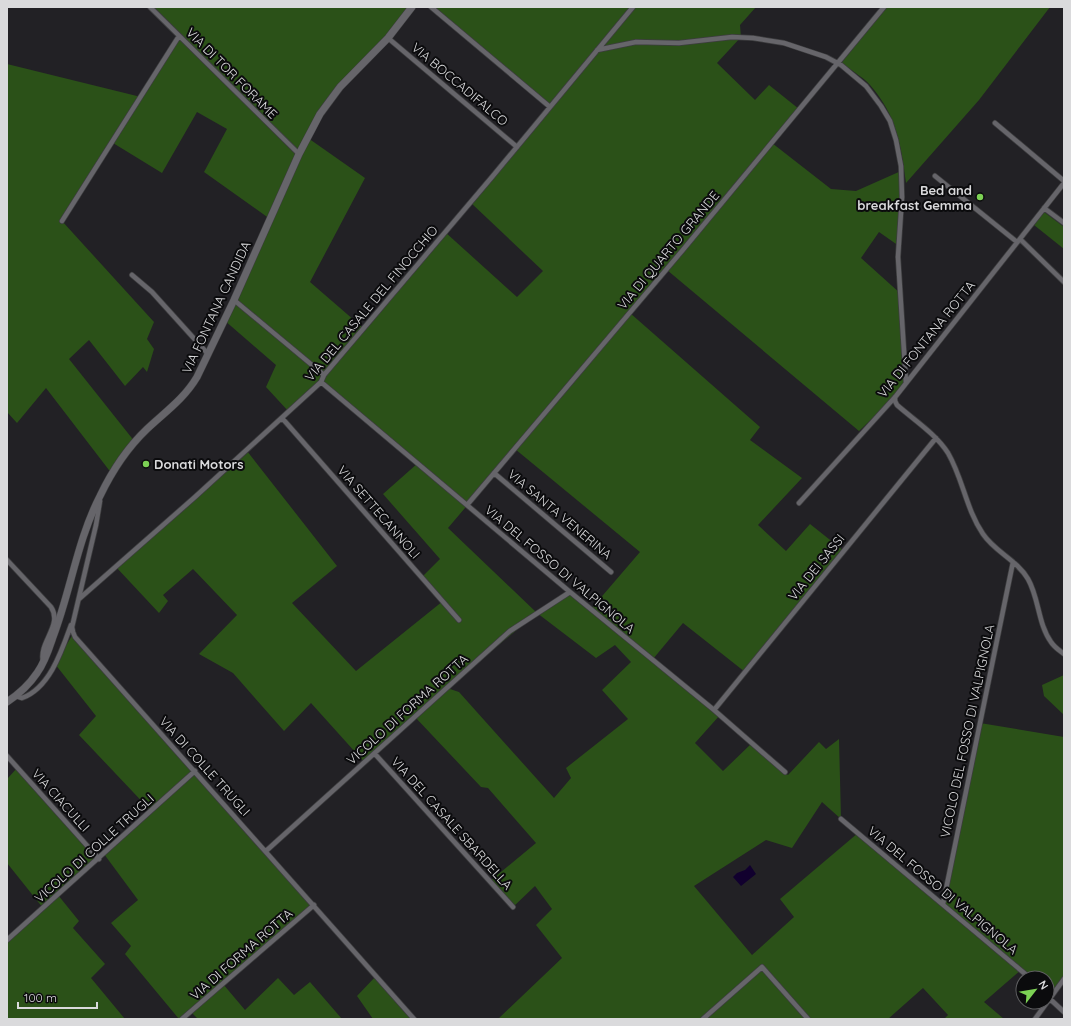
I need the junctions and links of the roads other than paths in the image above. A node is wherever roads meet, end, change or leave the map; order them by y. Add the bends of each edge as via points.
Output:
1 (150, 7) edge
2 (412, 7) edge
3 (431, 7) edge
4 (633, 7) edge
5 (884, 7) edge
6 (179, 36) junction
7 (388, 38) junction
8 (597, 50) junction
9 (837, 63) junction
10 (550, 107) junction
11 (995, 123) dead end
12 (516, 147) junction
13 (299, 154) junction
14 (936, 176) dead end
15 (1064, 182) edge
16 (1044, 208) junction
17 (62, 221) dead end
18 (1064, 223) edge
19 (1019, 240) junction
20 (132, 275) dead end
21 (1064, 282) edge
22 (234, 300) junction
23 (208, 354) junction
24 (324, 375) junction
25 (321, 382) junction
26 (906, 383) junction
27 (896, 396) junction
28 (282, 418) junction
29 (936, 438) junction
30 (494, 473) junction
31 (100, 495) junction
32 (799, 503) dead end
33 (467, 505) junction
34 (7, 560) edge
35 (1013, 562) junction
36 (11, 565) junction
37 (7, 569) edge
38 (611, 572) dead end
39 (570, 592) junction
40 (79, 599) junction
41 (75, 614) junction
42 (459, 620) dead end
43 (1064, 654) edge
44 (44, 662) junction
45 (16, 696) junction
46 (7, 702) edge
47 (714, 710) junction
48 (375, 754) junction
49 (7, 756) edge
50 (195, 771) junction
51 (785, 772) dead end
52 (840, 819) dead end
53 (266, 851) junction
54 (99, 859) junction
55 (943, 904) junction
56 (314, 906) junction
57 (513, 907) dead end
58 (7, 940) edge
59 (1021, 970) edge
60 (1064, 980) edge
61 (1055, 992) edge
62 (1055, 1004) edge
63 (1042, 1010) edge
64 (1064, 1012) edge
65 (182, 1019) edge
66 (414, 1019) edge
67 (703, 1019) edge
68 (808, 1019) edge
69 (1035, 1019) edge

1 - 6 street, VIA DI TOR FORAME
2 - 7 main road, VIA FONTANA CANDIDA
3 - 10 street
4 - 8 street, VIA DEL CASALE DEL FINOCCHIO
5 - 9 street, VIA DI QUARTO GRANDE
6 - 13 street, VIA DI TOR FORAME
6 - 17 street
7 - 12 street, VIA BOCCADIFALCO
7 - 13 main road, VIA FONTANA CANDIDA via 329,101
8 - 9 street via 636,42 679,43 749,37 793,46
8 - 10 street, VIA DEL CASALE DEL FINOCCHIO
9 - 26 street via 863,83 881,106 891,124 899,153 902,192 899,260
9 - 30 street, VIA DI QUARTO GRANDE
10 - 12 street, VIA DEL CASALE DEL FINOCCHIO
11 - 15 street
12 - 24 street, VIA DEL CASALE DEL FINOCCHIO
13 - 22 main road, VIA FONTANA CANDIDA
14 - 19 street
15 - 16 street, VIA DI FONTANA ROTTA
16 - 18 street
16 - 19 street, VIA DI FONTANA ROTTA
19 - 21 street
19 - 26 street, VIA DI FONTANA ROTTA
20 - 23 street via 152,292
22 - 23 main road, VIA FONTANA CANDIDA
22 - 24 street
23 - 31 main road, VIA FONTANA CANDIDA via 190,387 128,450
24 - 25 street, VIA DEL CASALE DEL FINOCCHIO
25 - 28 street, VIA DEL CASALE DEL FINOCCHIO
25 - 33 street, VIA DEL FOSSO DI VALPIGNOLA
26 - 27 street, VIA DI FONTANA ROTTA
27 - 29 street via 897,405
27 - 32 street, VIA DI FONTANA ROTTA
28 - 40 street, VIA DEL CASALE DEL FINOCCHIO
28 - 42 street, VIA SETTECANNOLI
29 - 35 street via 950,457 982,534 992,546
29 - 47 street, VIA DEI SASSI
30 - 33 street, VIA DI QUARTO GRANDE
30 - 38 street, VIA SANTA VENERINA
31 - 40 street, VIA DI COLLE TRUGLI via 96,525
31 - 44 main road, VIA FONTANA CANDIDA via 82,539 59,622
33 - 39 street, VIA DEL FOSSO DI VALPIGNOLA
34 - 36 street
35 - 43 street via 1031,585 1048,637
35 - 55 street, VICOLO DEL FOSSO DI VALPIGNOLA
36 - 37 street
36 - 44 street via 55,614 43,652
39 - 47 street, VIA DEL FOSSO DI VALPIGNOLA
39 - 48 street, VICOLO DI FORMA ROTTA via 510,631
40 - 41 street, VIA DI COLLE TRUGLI
41 - 45 street via 60,654 48,676 29,695 22,698
41 - 50 street, VIA DI COLLE TRUGLI via 72,630 77,639
44 - 45 main road, VIA FONTANA CANDIDA via 33,679
45 - 46 main road, VIA FONTANA CANDIDA
47 - 51 street, VIA DEL FOSSO DI VALPIGNOLA
48 - 53 street, VICOLO DI FORMA ROTTA
48 - 57 street, VIA DEL CASALE SBARDELLA
49 - 54 street, VIA CIACULLI
50 - 53 street, VIA DI COLLE TRUGLI
50 - 54 street, VICOLO DI COLLE TRUGLI
52 - 55 street, VIA DEL FOSSO DI VALPIGNOLA
53 - 56 street, VIA DI COLLE TRUGLI
54 - 58 street, VICOLO DI COLLE TRUGLI
55 - 59 street, VIA DEL FOSSO DI VALPIGNOLA
56 - 65 street, VIA DI FORMA ROTTA
56 - 66 street, VIA DI COLLE TRUGLI
60 - 61 street
62 - 64 street
63 - 69 street
67 - 68 street via 762,967

